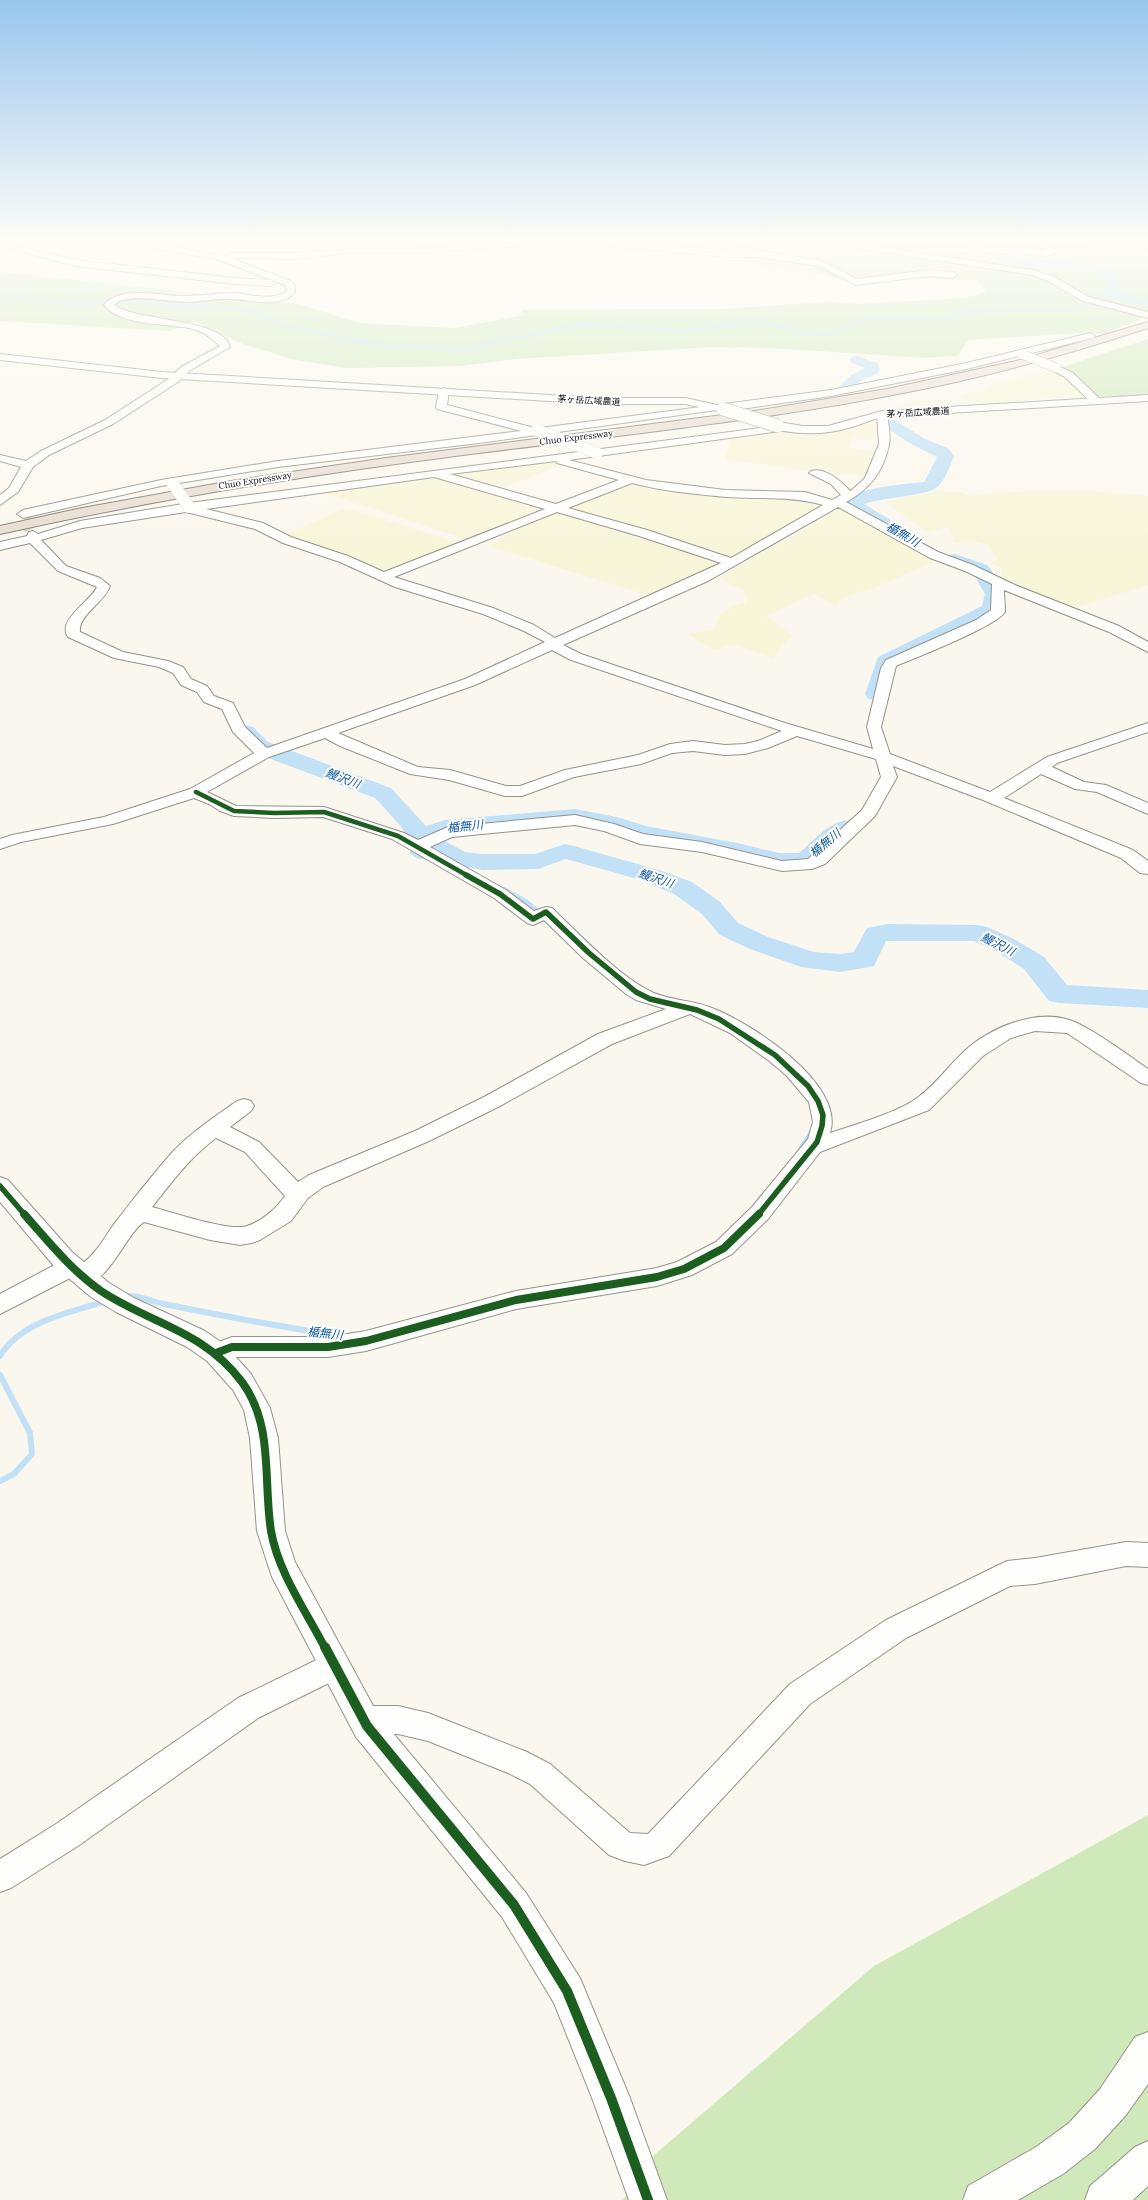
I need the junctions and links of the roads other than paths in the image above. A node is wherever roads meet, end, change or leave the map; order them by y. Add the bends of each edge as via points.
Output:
1 (219, 341) edge
2 (1072, 341) edge
3 (1105, 341) edge
4 (1111, 341) edge
5 (1020, 354) junction
6 (0, 357) edge
7 (178, 376) junction
8 (444, 391) junction
9 (1148, 398) edge
10 (1096, 401) junction
11 (720, 408) junction
12 (882, 414) junction
13 (781, 427) junction
14 (537, 430) junction
15 (597, 453) junction
16 (0, 458) edge
17 (556, 458) junction
18 (28, 465) junction
19 (432, 473) junction
20 (815, 473) dead end
21 (630, 479) junction
22 (173, 482) junction
23 (840, 501) junction
24 (0, 502) edge
25 (189, 508) junction
26 (556, 509) junction
27 (0, 530) edge
28 (33, 536) junction
29 (0, 537) edge
30 (0, 546) edge
31 (732, 563) junction
32 (382, 576) junction
33 (989, 578) junction
34 (553, 644) junction
35 (1148, 648) edge
36 (1148, 727) edge
37 (796, 731) junction
38 (327, 733) junction
39 (264, 754) junction
40 (884, 757) junction
41 (1041, 768) junction
42 (196, 792) junction
43 (989, 797) junction
44 (1148, 809) edge
45 (0, 844) edge
46 (414, 845) junction
47 (1147, 870) edge
48 (690, 1007) junction
49 (1148, 1078) edge
50 (244, 1106) dead end
51 (215, 1129) junction
52 (813, 1147) junction
53 (0, 1186) edge
54 (298, 1196) junction
55 (134, 1215) junction
56 (77, 1271) junction
57 (0, 1305) edge
58 (216, 1353) junction
59 (1148, 1555) edge
60 (335, 1665) junction
61 (364, 1720) junction
62 (0, 1877) edge
63 (1148, 2050) edge
64 (1148, 2160) edge
65 (648, 2200) edge
66 (982, 2200) edge
67 (1104, 2200) edge

1 - 7 street via 225,345 223,350 185,369
2 - 5 street
3 - 27 highway, Chuo Expressway via 994,370 814,406 267,478 134,501
4 - 29 highway, Chuo Expressway via 1010,372 899,396 739,422 270,484 138,507
5 - 10 street, bridge via 1069,375
5 - 11 street via 831,393
6 - 7 street, 茅ヶ岳広域農道
7 - 8 street, 茅ヶ岳広域農道
7 - 18 street via 109,422 46,453
8 - 11 street, 茅ヶ岳広域農道 via 606,401 685,401
8 - 14 street via 441,407 448,410
9 - 10 street, 茅ヶ岳広域農道
10 - 12 street, 茅ヶ岳広域農道
11 - 13 street, 茅ヶ岳広域農道, bridge
11 - 14 street
12 - 13 street, 茅ヶ岳広域農道 via 834,429
12 - 23 street via 884,444 870,479 856,492
13 - 15 street
14 - 15 street, bridge
14 - 22 street via 479,440 278,464
15 - 17 street
16 - 18 street
17 - 19 street
17 - 21 street via 583,468
18 - 24 street via 14,490
19 - 25 street
19 - 26 street
20 - 23 street via 835,482
21 - 23 street via 725,493 805,496
21 - 26 street
22 - 24 street via 24,516
22 - 25 street, bridge
23 - 31 street
23 - 33 street via 934,555
25 - 28 street via 80,525
25 - 32 street via 259,526 287,540 344,559
26 - 31 street via 643,533
26 - 32 street
28 - 30 street
28 - 39 street via 57,566 98,581 104,586 98,600 73,622 73,634 119,655 163,664 178,670 186,682 202,689 210,699 228,706 238,729
31 - 34 street
32 - 34 street via 494,613 549,639
33 - 35 street via 1114,628
33 - 40 street via 998,612 981,623 891,663 888,668 874,727
34 - 37 street via 576,657
34 - 38 street via 470,682
36 - 41 street via 1072,752 1052,760
37 - 38 street via 763,745 744,749 726,750 693,746 670,748 641,759 570,774 522,791 505,791 450,775 415,771 345,744
37 - 40 street
38 - 39 street
39 - 42 street
40 - 43 street
40 - 46 street via 889,777 869,813 812,864 782,866 702,847 640,839 608,826 575,820 448,832
41 - 43 street via 996,796
41 - 44 street via 1081,786 1100,788 1116,794
42 - 45 street via 107,821 18,838
42 - 46 street via 234,811 324,812 398,836
43 - 47 street via 1127,854
46 - 48 street via 500,894 533,919 542,915 630,988 644,996
48 - 52 street via 726,1023 783,1060 807,1086 818,1100 823,1115 822,1128
48 - 54 street via 605,1039 484,1106 422,1136 316,1181
49 - 52 street via 1072,1028 1037,1022 1020,1025 969,1057 923,1105 843,1138
50 - 51 street
51 - 54 street via 252,1147
51 - 55 street via 192,1145
52 - 58 street via 760,1213 724,1248 684,1269 657,1277 516,1300 401,1334 366,1341 328,1347 232,1347
53 - 56 street via 63,1259
54 - 55 street via 283,1215 266,1227 252,1234 240,1236 210,1231 143,1213
55 - 56 street via 118,1235 109,1252
56 - 57 street
56 - 58 street via 100,1290 125,1305 196,1339
58 - 60 street via 242,1382 258,1408 264,1438 271,1531 282,1567
59 - 61 street via 1126,1554 1007,1574 896,1629 800,1694 658,1845 647,1851 631,1849 620,1844 540,1774 517,1762 428,1727 398,1720
60 - 61 street
60 - 62 street via 248,1708 67,1835
61 - 65 street via 514,1905 567,1991 611,2098
63 - 66 street via 1125,2087 1096,2122 1069,2147
64 - 67 street

